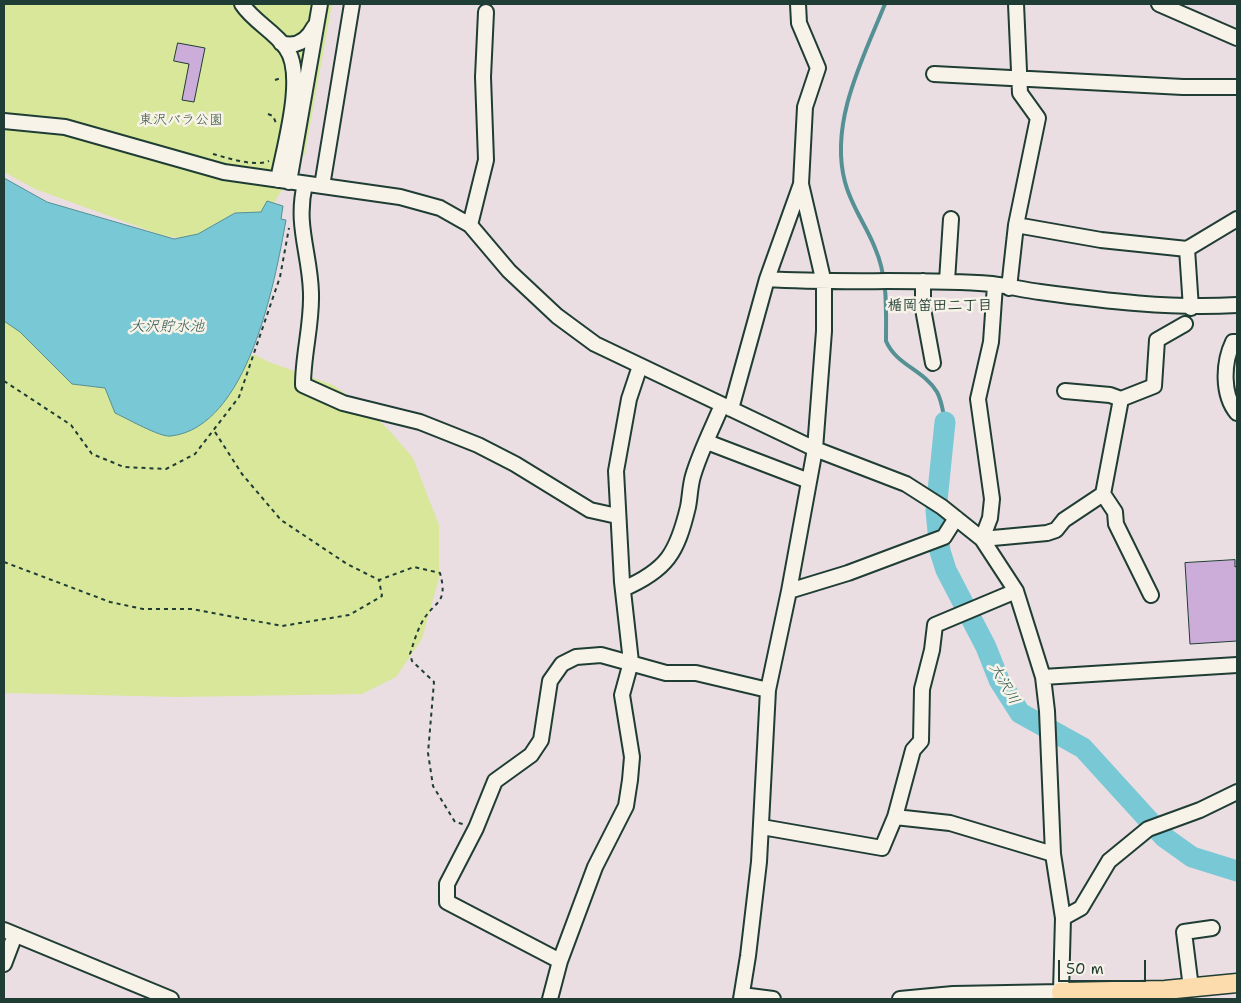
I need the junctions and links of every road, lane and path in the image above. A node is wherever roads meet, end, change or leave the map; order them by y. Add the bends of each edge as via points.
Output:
1 (242, 4) edge
2 (352, 4) edge
3 (798, 4) edge
4 (1016, 4) edge
5 (1159, 4) edge
6 (319, 8) edge
7 (486, 12) dead end
8 (1237, 38) edge
9 (281, 43) junction
10 (284, 74) dead end
11 (934, 74) dead end
12 (1019, 78) junction
13 (275, 80) dead end
14 (1237, 87) edge
15 (268, 114) dead end
16 (4, 121) edge
17 (277, 127) dead end
18 (205, 152) dead end
19 (272, 156) dead end
20 (284, 181) junction
21 (305, 184) junction
22 (800, 184) junction
23 (322, 186) junction
24 (951, 219) dead end
25 (1237, 219) edge
26 (290, 220) dead end
27 (470, 225) junction
28 (1016, 225) junction
29 (1187, 249) junction
30 (767, 279) junction
31 (947, 281) junction
32 (923, 282) junction
33 (824, 283) junction
34 (995, 285) junction
35 (1009, 288) junction
36 (1237, 305) edge
37 (1191, 308) junction
38 (1184, 324) dead end
39 (1237, 342) edge
40 (933, 363) dead end
41 (640, 366) junction
42 (4, 381) edge
43 (1065, 391) dead end
44 (1121, 399) junction
45 (726, 407) junction
46 (1237, 413) edge
47 (215, 432) junction
48 (707, 442) junction
49 (815, 449) junction
50 (809, 481) junction
51 (1103, 494) junction
52 (617, 516) junction
53 (956, 518) junction
54 (982, 539) junction
55 (4, 562) edge
56 (379, 580) junction
57 (623, 589) junction
58 (790, 591) junction
59 (1016, 591) junction
60 (1151, 595) dead end
61 (631, 662) junction
62 (1237, 665) edge
63 (1043, 677) junction
64 (768, 690) junction
65 (1237, 792) edge
66 (895, 817) junction
67 (762, 827) junction
68 (476, 828) junction
69 (1053, 854) junction
70 (1063, 918) junction
71 (1212, 928) dead end
72 (10, 932) edge
73 (560, 962) junction
74 (4, 964) edge
75 (1237, 984) edge
76 (1191, 988) junction
77 (1062, 995) edge
78 (741, 997) edge
79 (953, 997) edge
80 (170, 999) edge
81 (550, 999) edge
82 (773, 999) edge
83 (900, 999) edge

1 - 9 street
2 - 23 street
3 - 22 street via 799,23 818,68 805,107
4 - 12 street
5 - 8 street
6 - 9 street via 308,37 292,45
6 - 20 street
7 - 27 street via 482,76 486,160
9 - 20 street via 291,57 295,76
10 - 13 path
11 - 12 street
12 - 14 street
12 - 28 street via 1020,93 1038,118
15 - 17 path via 276,120
16 - 20 street via 64,126 224,172
18 - 19 path via 264,163 269,162
20 - 21 street
21 - 23 street
21 - 52 street via 300,227 308,260 311,326 303,365 303,385 343,403 420,422 478,445 590,510
22 - 30 street
22 - 33 street
23 - 27 street via 400,197 440,208
24 - 31 street
25 - 29 street
26 - 47 path via 280,277 240,397
27 - 41 street via 509,271 557,316 596,344
28 - 29 street via 1101,240
28 - 35 street
29 - 37 street
30 - 33 street
30 - 45 street
31 - 32 street
31 - 34 street
32 - 33 street
32 - 40 street via 923,308
33 - 49 street via 824,331
34 - 35 street
34 - 54 street via 991,342 978,399 992,499 990,518
35 - 37 street via 1140,305
36 - 37 street
38 - 44 street via 1157,340 1154,386
39 - 46 street via 1233,342 1226,358 1228,402
41 - 45 street
41 - 52 street via 629,399 616,471
42 - 47 path via 70,425 92,454 124,467 166,469 195,454
43 - 44 street
44 - 51 street
45 - 48 street
45 - 49 street
47 - 56 path via 242,474 281,520 347,564
48 - 50 street
48 - 57 street via 692,477 679,538 662,567
49 - 50 street
49 - 53 street via 906,484
50 - 58 street
51 - 54 street via 1064,520 1056,530
51 - 60 street via 1115,512 1116,524
52 - 57 street
53 - 54 street
53 - 58 street via 940,538
54 - 59 street
55 - 56 path via 118,604 143,609 192,609 282,626 349,615 382,596
56 - 68 path via 414,566 440,573 444,588 441,600 421,623 410,654 412,661 434,682 428,753 433,786 456,822
57 - 61 street
58 - 64 street
59 - 63 street
59 - 66 street via 935,625 922,690 921,741 913,750
61 - 64 street via 666,673 696,673
61 - 68 street via 601,655 576,657 562,664 550,681 541,740 531,755 495,781
61 - 73 street via 622,695 632,756 626,806 595,867
62 - 63 street
63 - 69 street
64 - 67 street
65 - 70 street via 1155,827 1109,860 1081,908
66 - 67 street via 882,848
66 - 69 street via 950,823
67 - 78 street
68 - 73 street via 446,884 447,902
69 - 70 street
70 - 77 street
71 - 76 street via 1184,932
72 - 74 street
72 - 80 street
73 - 81 street
75 - 76 main road
76 - 77 main road
77 - 79 street
78 - 82 street
79 - 83 street

